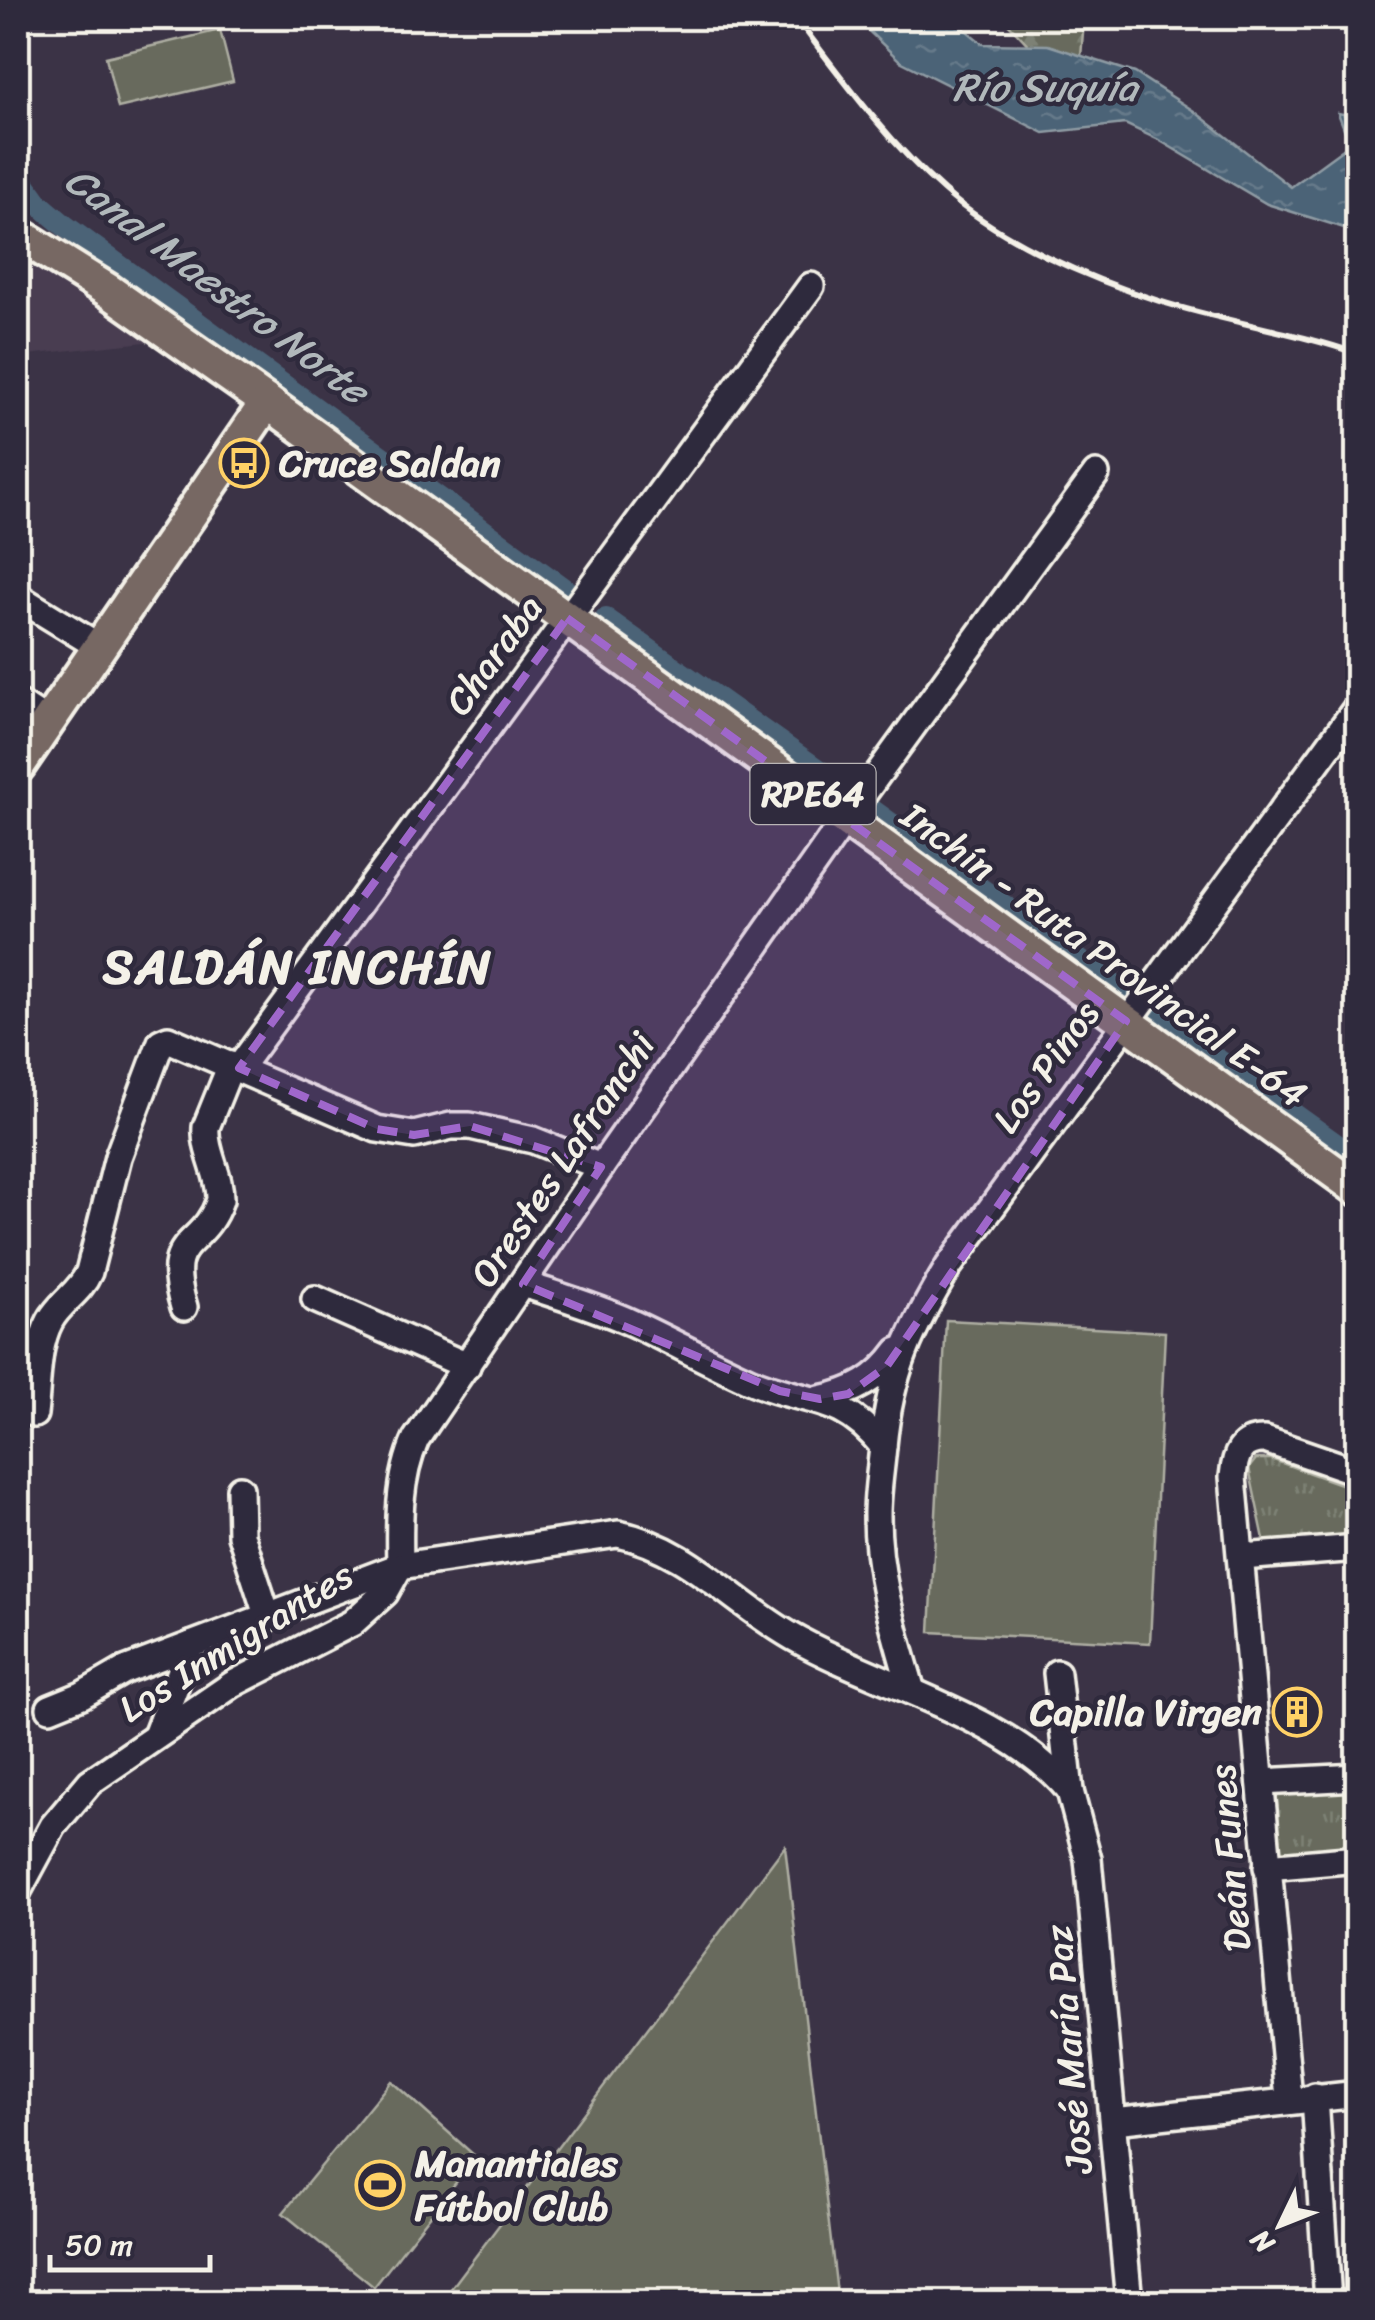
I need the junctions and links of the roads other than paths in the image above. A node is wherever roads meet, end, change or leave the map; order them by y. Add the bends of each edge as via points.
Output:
1 (18, 234) edge
2 (810, 286) dead end
3 (267, 402) junction
4 (1096, 474) dead end
5 (18, 597) edge
6 (568, 618) junction
7 (101, 648) junction
8 (18, 702) edge
9 (1358, 706) edge
10 (47, 722) junction
11 (18, 766) edge
12 (846, 818) junction
13 (1126, 1020) junction
14 (235, 1066) junction
15 (601, 1167) junction
16 (1358, 1189) edge
17 (523, 1284) junction
18 (315, 1299) dead end
19 (184, 1307) dead end
20 (911, 1332) junction
21 (467, 1366) junction
22 (820, 1400) junction
23 (34, 1414) dead end
24 (883, 1446) junction
25 (1358, 1472) edge
26 (240, 1489) dead end
27 (1358, 1548) edge
28 (1242, 1558) junction
29 (400, 1566) junction
30 (268, 1618) junction
31 (191, 1645) junction
32 (1058, 1673) dead end
33 (912, 1691) junction
34 (50, 1708) dead end
35 (156, 1736) junction
36 (1358, 1777) edge
37 (1261, 1782) junction
38 (1070, 1791) junction
39 (1358, 1859) edge
40 (1268, 1868) junction
41 (18, 1891) edge
42 (1358, 2094) edge
43 (1302, 2098) junction
44 (1114, 2121) junction
45 (1129, 2302) edge
46 (1328, 2302) edge

1 - 3 main road, Inchín - Ruta Provincial E-64
2 - 6 street, Charaba
3 - 6 main road, Inchín - Ruta Provincial E-64 / RPE64
3 - 7 main road
4 - 12 street, Orestes Lafranchi
5 - 7 street
6 - 12 main road, Inchín - Ruta Provincial E-64 / RPE64
6 - 14 street, Charaba
7 - 10 main road
8 - 10 street
9 - 13 street, Los Pinos
10 - 11 main road
12 - 13 main road, Inchín - Ruta Provincial E-64 / RPE64
12 - 15 street, Orestes Lafranchi
13 - 16 main road, Inchín - Ruta Provincial E-64 / RPE64
13 - 20 street, Los Pinos via 949,1266
14 - 15 street via 377,1129 414,1135 470,1126 532,1140
14 - 19 street, Charaba via 206,1127 220,1200 176,1268
14 - 23 street via 162,1042 118,1157 89,1272 43,1337
15 - 17 street, Orestes Lafranchi
17 - 21 street, Orestes Lafranchi
17 - 22 street via 631,1322 753,1381
18 - 21 street
20 - 22 street, Los Pinos via 871,1380
20 - 24 street, Los Pinos via 892,1383
21 - 29 street, Orestes Lafranchi via 411,1450
22 - 24 street via 847,1411
24 - 33 street, Los Pinos via 880,1561
25 - 28 street, Deán Funes via 1265,1440 1241,1447 1234,1459
26 - 30 street via 241,1535
27 - 28 street
28 - 37 street, Deán Funes
29 - 30 street
29 - 33 street, Los Inmigrantes via 582,1538 639,1538 712,1577 793,1637
29 - 35 street, Los Inmigrantes via 385,1593 352,1624 233,1684
30 - 31 street
31 - 34 street
31 - 35 street
32 - 38 street, José María Paz
33 - 38 street, Los Inmigrantes via 1033,1753
35 - 41 street, Los Inmigrantes via 71,1802
36 - 37 street
37 - 40 street, Deán Funes
38 - 44 street, José María Paz via 1088,1859
39 - 40 street
40 - 43 street, Deán Funes
42 - 43 street
43 - 44 street
43 - 46 street, Deán Funes
44 - 45 street, José María Paz

